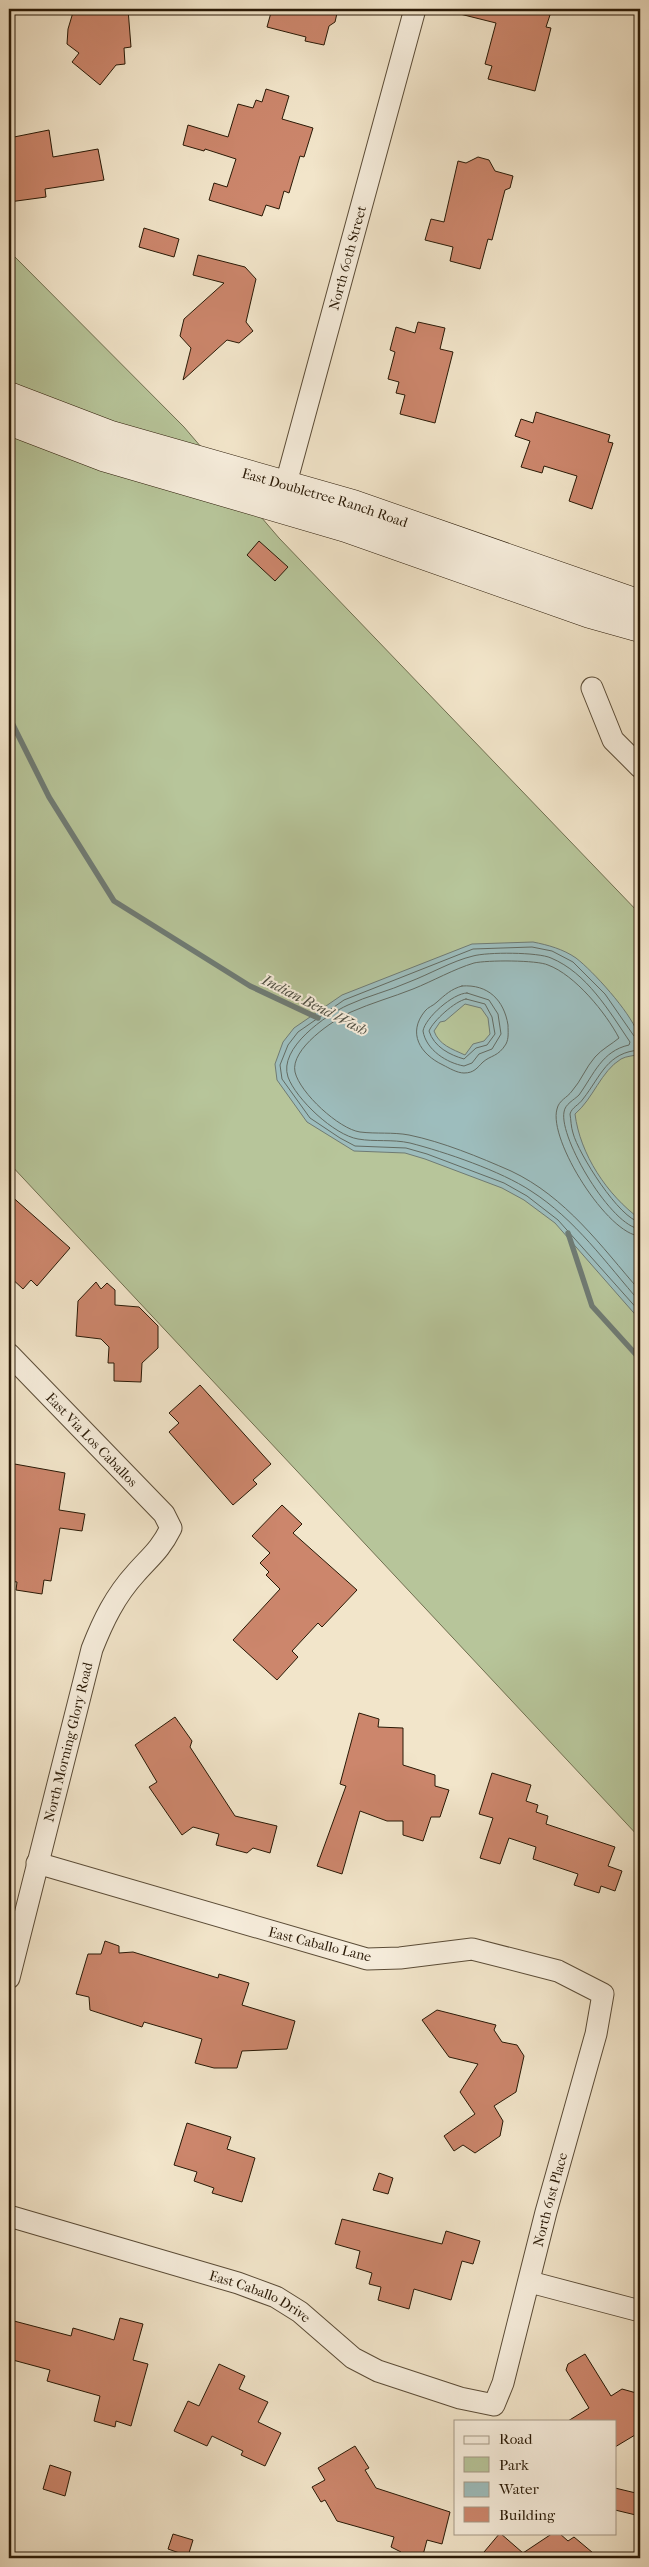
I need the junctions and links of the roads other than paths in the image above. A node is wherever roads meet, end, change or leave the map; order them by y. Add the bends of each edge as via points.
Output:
1 (415, 9) edge
2 (9, 396) edge
3 (9, 422) edge
4 (282, 496) junction
5 (594, 602) junction
6 (640, 604) edge
7 (640, 628) edge
8 (592, 688) dead end
9 (640, 768) edge
10 (9, 1354) edge
11 (170, 1528) joint
12 (37, 1863) junction
13 (9, 1978) edge
14 (603, 1994) joint
15 (9, 2216) edge
16 (530, 2282) junction
17 (640, 2311) edge
18 (494, 2405) joint

1 - 4 street, North 60th Street
2 - 4 main road, East Doubletree Ranch Road
3 - 4 main road, East Doubletree Ranch Road via 103,457
4 - 5 main road, East Doubletree Ranch Road via 413,550
5 - 6 main road, East Doubletree Ranch Road
5 - 7 main road, East Doubletree Ranch Road
8 - 9 street via 613,740
10 - 11 street, East Via Los Caballos via 164,1514
11 - 12 street, North Morning Glory Road via 162,1547 135,1574 107,1612 95,1642
12 - 13 street, North Morning Glory Road
12 - 14 street, East Caballo Lane via 367,1959 472,1949 558,1971
14 - 16 street, North 61st Place via 596,2034 546,2212
15 - 18 street, East Caballo Drive via 238,2283 276,2298 300,2312 353,2358 378,2371 460,2398
16 - 17 street
16 - 18 street, North 61st Place

